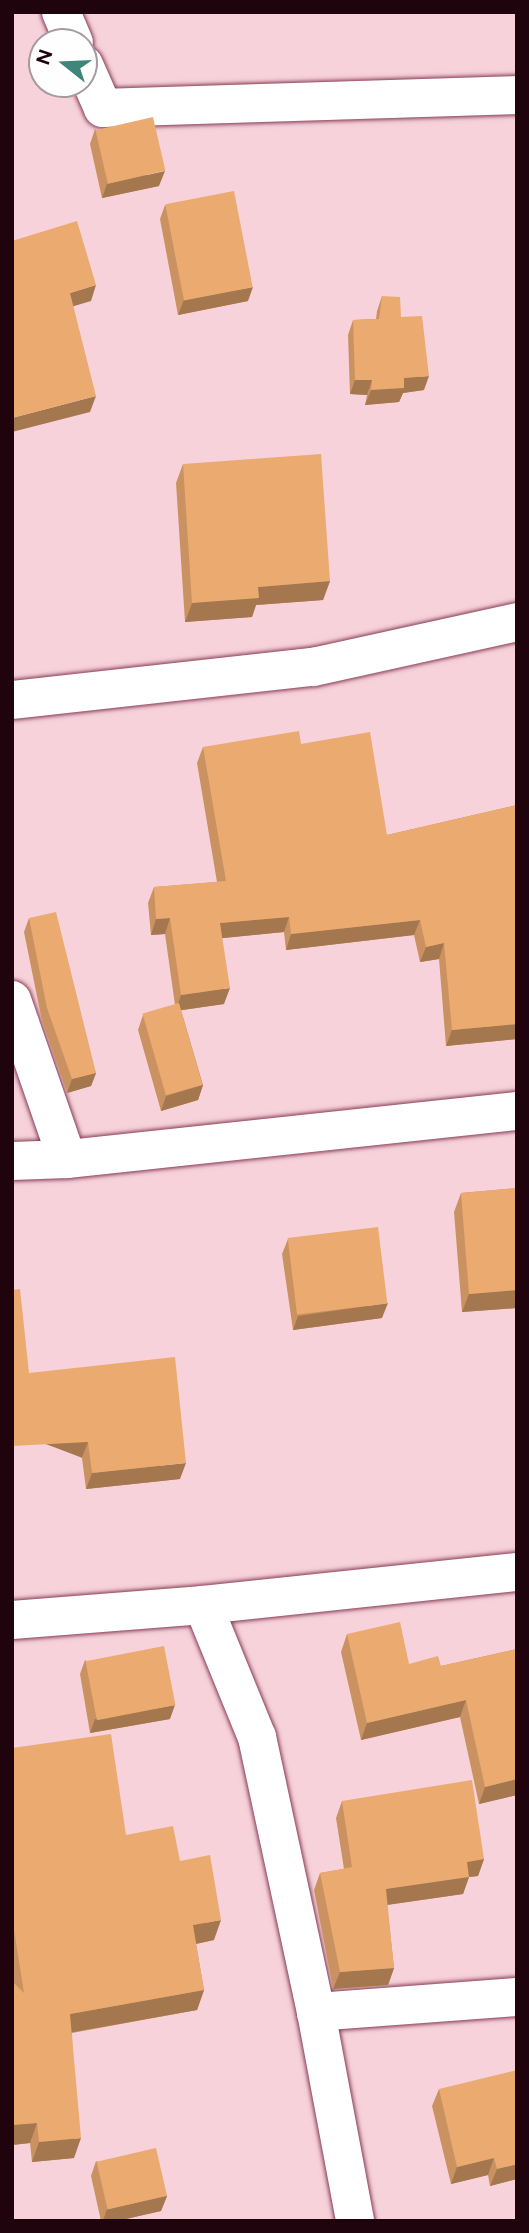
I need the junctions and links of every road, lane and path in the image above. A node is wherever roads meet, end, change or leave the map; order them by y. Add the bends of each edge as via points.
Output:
1 (517, 95) edge
2 (98, 97) edge
3 (517, 622) edge
4 (12, 700) edge
5 (12, 1000) edge
6 (517, 1111) edge
7 (67, 1159) junction
8 (12, 1161) edge
9 (517, 1573) edge
10 (203, 1605) junction
11 (12, 1620) edge
12 (517, 1997) edge
13 (316, 2012) junction
14 (355, 2221) edge

1 - 2 street via 103,108
3 - 4 street via 313,667
5 - 7 street
6 - 7 street
7 - 8 street
9 - 10 street
10 - 11 street
10 - 13 street via 257,1737
12 - 13 street
13 - 14 street

